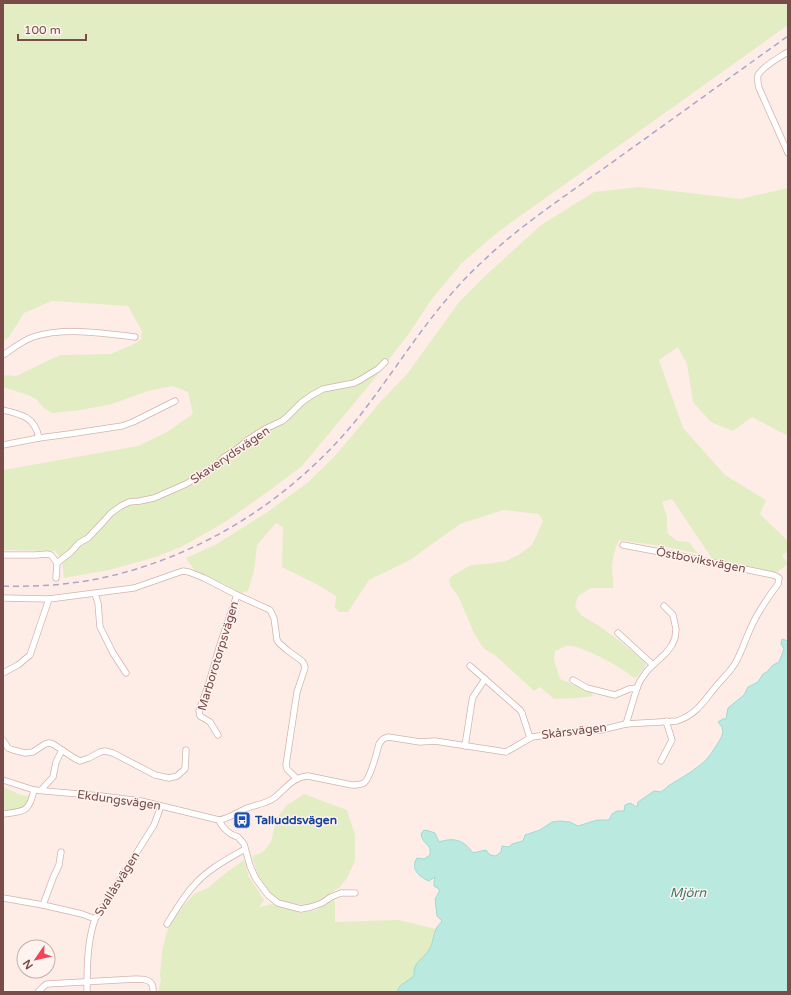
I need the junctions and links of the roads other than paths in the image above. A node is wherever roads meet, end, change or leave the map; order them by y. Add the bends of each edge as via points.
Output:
1 (788, 52) edge
2 (788, 153) edge
3 (135, 336) dead end
4 (3, 355) edge
5 (385, 362) dead end
6 (175, 401) dead end
7 (3, 410) edge
8 (39, 438) junction
9 (3, 445) edge
10 (623, 545) dead end
11 (3, 555) edge
12 (57, 562) junction
13 (778, 577) joint
14 (56, 578) dead end
15 (95, 594) junction
16 (237, 595) junction
17 (3, 598) edge
18 (49, 599) junction
19 (664, 606) dead end
20 (618, 632) dead end
21 (653, 665) junction
22 (470, 666) dead end
23 (3, 673) edge
24 (126, 673) dead end
25 (485, 679) junction
26 (574, 680) dead end
27 (637, 688) junction
28 (666, 722) junction
29 (626, 724) junction
30 (218, 735) dead end
31 (530, 738) junction
32 (3, 740) edge
33 (465, 746) junction
34 (62, 750) junction
35 (186, 750) dead end
36 (661, 761) dead end
37 (297, 779) junction
38 (3, 780) edge
39 (34, 790) junction
40 (41, 790) junction
41 (161, 806) junction
42 (3, 814) edge
43 (219, 820) junction
44 (245, 849) junction
45 (61, 852) dead end
46 (355, 893) dead end
47 (3, 898) edge
48 (43, 906) junction
49 (94, 919) junction
50 (167, 924) dead end
51 (87, 982) junction
52 (38, 992) edge
53 (87, 992) edge
54 (153, 992) edge

1 - 2 street via 761,71 757,81
3 - 4 street via 78,332 48,333 32,338
5 - 12 street, Skaverydsvägen via 354,383 323,389 312,395 282,421 249,439 218,464 186,484 154,498 129,502 121,506 88,538
6 - 8 street via 122,426
7 - 8 street via 28,419
8 - 9 street
10 - 13 street, Östboviksvägen
11 - 12 street via 48,554
12 - 14 street
13 - 28 street, Skårsvägen via 778,584 753,623 732,668 693,713 677,721
15 - 16 street via 134,588 183,572 204,578
15 - 18 street
15 - 24 street via 102,633
16 - 30 street, Marborotorpsvägen via 199,711 200,716 210,722
16 - 37 street via 270,610 279,643 304,664 286,765 287,770
17 - 18 street
18 - 23 street via 30,655
19 - 21 street via 673,615 675,638 666,653
20 - 21 street
21 - 27 street
22 - 25 street
25 - 31 street via 520,710
25 - 33 street via 473,697
26 - 27 street via 587,688 615,694
27 - 29 street
28 - 29 street, Skårsvägen
28 - 36 street via 672,740
29 - 31 street, Skårsvägen via 600,730
31 - 33 street, Skårsvägen via 506,752
32 - 34 street via 8,748 25,753 33,752 49,743
33 - 37 street, Skårsvägen via 388,737 379,744 364,783 352,785 308,776
34 - 35 street via 80,761 100,752 113,753 155,775 169,778 177,776 185,769
34 - 40 street via 53,777
37 - 43 street via 273,799
38 - 39 street, Ekdungsvägen
39 - 40 street, Ekdungsvägen
39 - 42 street via 26,809
40 - 41 street, Ekdungsvägen via 141,801
41 - 43 street, Ekdungsvägen
41 - 49 street, Svallåsvägen via 154,825
43 - 44 street via 225,830 238,837
44 - 46 street via 256,879 278,903 301,908 311,907 341,893
44 - 50 street via 216,866 196,883
45 - 48 street via 59,865
47 - 48 street
48 - 49 street
49 - 51 street, Svallåsvägen
51 - 52 street via 47,984
51 - 53 street, Svallåsvägen
51 - 54 street via 145,979 152,984

